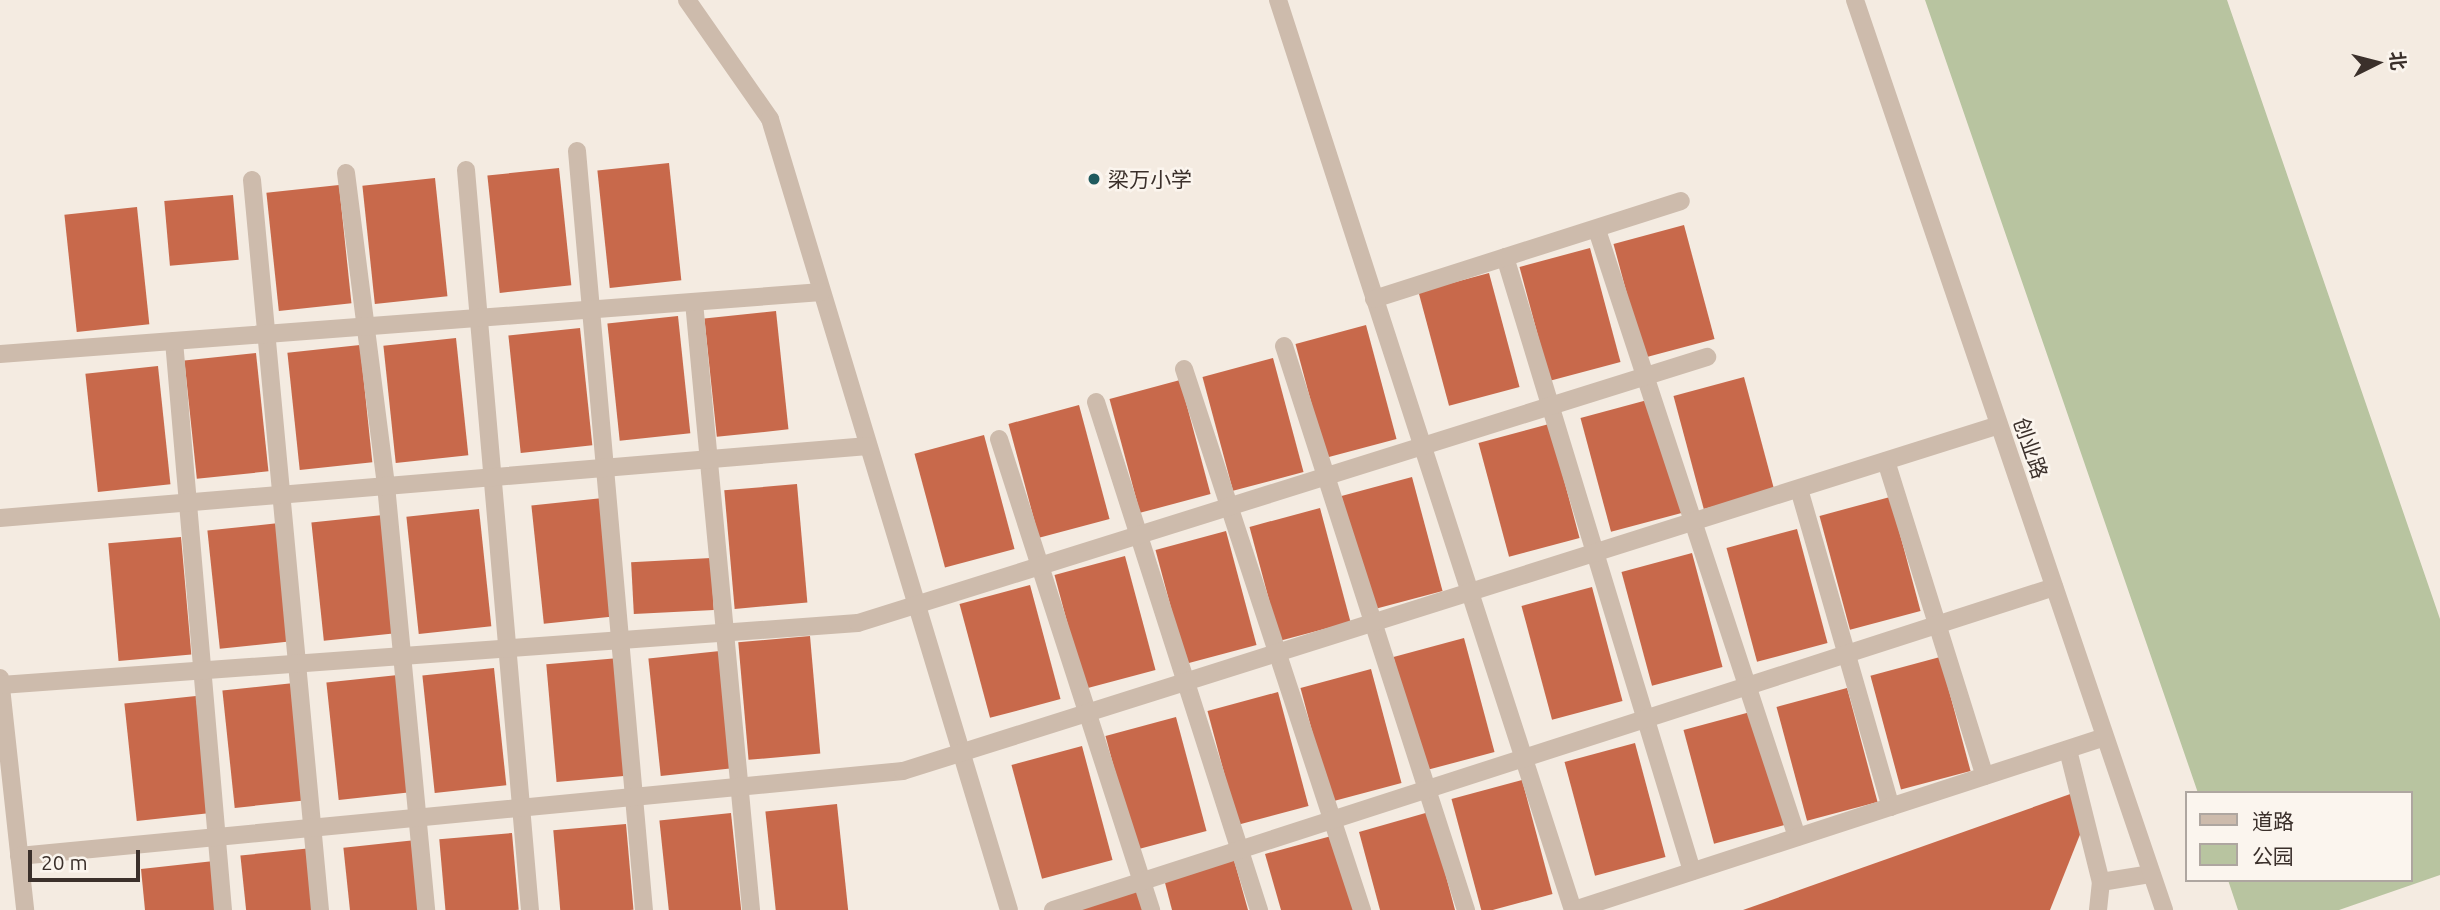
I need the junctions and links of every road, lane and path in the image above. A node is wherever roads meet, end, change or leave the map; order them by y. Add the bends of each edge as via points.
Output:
1 (687, 0) edge
2 (1278, 0) edge
3 (1855, 0) edge
4 (577, 151) dead end
5 (466, 170) dead end
6 (346, 173) dead end
7 (252, 180) dead end
8 (1682, 201) dead end
9 (1597, 230) junction
10 (1505, 257) junction
11 (822, 292) junction
12 (1374, 299) junction
13 (694, 302) junction
14 (591, 310) junction
15 (479, 318) junction
16 (369, 326) junction
17 (266, 334) junction
18 (174, 341) junction
19 (1284, 346) dead end
20 (0, 354) edge
21 (1707, 357) dead end
22 (1184, 369) dead end
23 (1646, 376) junction
24 (1096, 402) dead end
25 (1550, 406) junction
26 (1999, 425) junction
27 (999, 439) dead end
28 (868, 446) junction
29 (1422, 446) junction
30 (709, 459) junction
31 (1886, 461) junction
32 (605, 467) junction
33 (1326, 476) junction
34 (492, 477) junction
35 (386, 485) junction
36 (1799, 489) junction
37 (281, 494) junction
38 (188, 502) junction
39 (1229, 507) junction
40 (0, 518) edge
41 (1693, 522) junction
42 (1139, 535) junction
43 (1595, 553) junction
44 (1040, 566) junction
45 (2054, 587) junction
46 (1470, 592) junction
47 (917, 605) junction
48 (1373, 623) junction
49 (1938, 625) junction
50 (725, 633) junction
51 (620, 640) junction
52 (507, 648) junction
53 (1278, 653) junction
54 (1846, 654) junction
55 (402, 656) junction
56 (296, 663) junction
57 (202, 670) junction
58 (0, 678) edge
59 (1186, 682) junction
60 (1, 685) edge
61 (1747, 686) junction
62 (1088, 713) junction
63 (1646, 719) junction
64 (2105, 737) junction
65 (2068, 751) junction
66 (961, 752) junction
67 (1523, 758) junction
68 (1985, 776) junction
69 (739, 787) junction
70 (1427, 789) junction
71 (634, 797) junction
72 (1891, 807) junction
73 (521, 808) junction
74 (418, 818) junction
75 (1332, 820) junction
76 (312, 828) junction
77 (217, 837) junction
78 (1797, 837) junction
79 (1239, 850) junction
80 (19, 856) junction
81 (1692, 871) junction
82 (2151, 874) junction
83 (1142, 881) junction
84 (2101, 882) junction
85 (25, 910) edge
86 (223, 910) edge
87 (320, 910) edge
88 (426, 910) edge
89 (530, 910) edge
90 (644, 910) edge
91 (751, 910) edge
92 (1009, 910) edge
93 (1054, 910) edge
94 (1151, 910) edge
95 (1259, 910) edge
96 (1362, 910) edge
97 (1466, 910) edge
98 (1573, 910) edge
99 (2098, 910) edge
100 (2164, 910) edge

1 - 11 street via 769,119
2 - 12 street
3 - 26 street, 创业路
4 - 14 street
5 - 15 street
6 - 16 street
7 - 17 street
8 - 9 street
9 - 10 street
9 - 23 street
10 - 12 street
10 - 25 street
11 - 13 street
11 - 28 street
12 - 29 street
13 - 14 street
13 - 30 street
14 - 15 street
14 - 32 street
15 - 16 street
15 - 34 street
16 - 17 street
16 - 35 street
17 - 18 street
17 - 37 street
18 - 20 street
18 - 38 street
19 - 33 street
21 - 23 street
22 - 39 street
23 - 25 street
23 - 41 street
24 - 42 street
25 - 29 street
25 - 43 street
26 - 31 street
26 - 45 street, 创业路
27 - 44 street
28 - 30 street
28 - 47 street
29 - 33 street
29 - 46 street
30 - 32 street
30 - 50 street
31 - 36 street
31 - 49 street
32 - 34 street
32 - 51 street
33 - 39 street
33 - 48 street
34 - 35 street
34 - 52 street
35 - 37 street
35 - 55 street
36 - 41 street
36 - 54 street
37 - 38 street
37 - 56 street
38 - 40 street
38 - 57 street
39 - 42 street
39 - 53 street
41 - 43 street
41 - 61 street
42 - 44 street
42 - 59 street
43 - 46 street
43 - 63 street
44 - 47 street
44 - 62 street
45 - 49 street
45 - 64 street, 创业路
46 - 48 street
46 - 67 street
47 - 50 street via 859,623
47 - 66 street
48 - 53 street
48 - 70 street
49 - 54 street
49 - 68 street
50 - 51 street
50 - 69 street
51 - 52 street
51 - 71 street
52 - 55 street
52 - 73 street
53 - 59 street
53 - 75 street
54 - 61 street
54 - 72 street
55 - 56 street
55 - 74 street
56 - 57 street
56 - 76 street
57 - 60 street
57 - 77 street
58 - 60 street
59 - 62 street
59 - 79 street
60 - 80 street
61 - 63 street
61 - 78 street
62 - 66 street
62 - 83 street
63 - 67 street
63 - 81 street
64 - 65 street
64 - 82 street, 创业路
65 - 68 street
65 - 84 street
66 - 69 street via 903,771
66 - 92 street
67 - 70 street
67 - 98 street
68 - 72 street
69 - 71 street
69 - 91 street
70 - 75 street
70 - 97 street
71 - 73 street
71 - 90 street
72 - 78 street
73 - 74 street
73 - 89 street
74 - 76 street
74 - 88 street
75 - 79 street
75 - 96 street
76 - 77 street
76 - 87 street
77 - 80 street
77 - 86 street
78 - 81 street
79 - 83 street
79 - 95 street
80 - 85 street
81 - 98 street
82 - 84 street
82 - 100 street, 创业路
83 - 93 street
83 - 94 street
84 - 99 street

